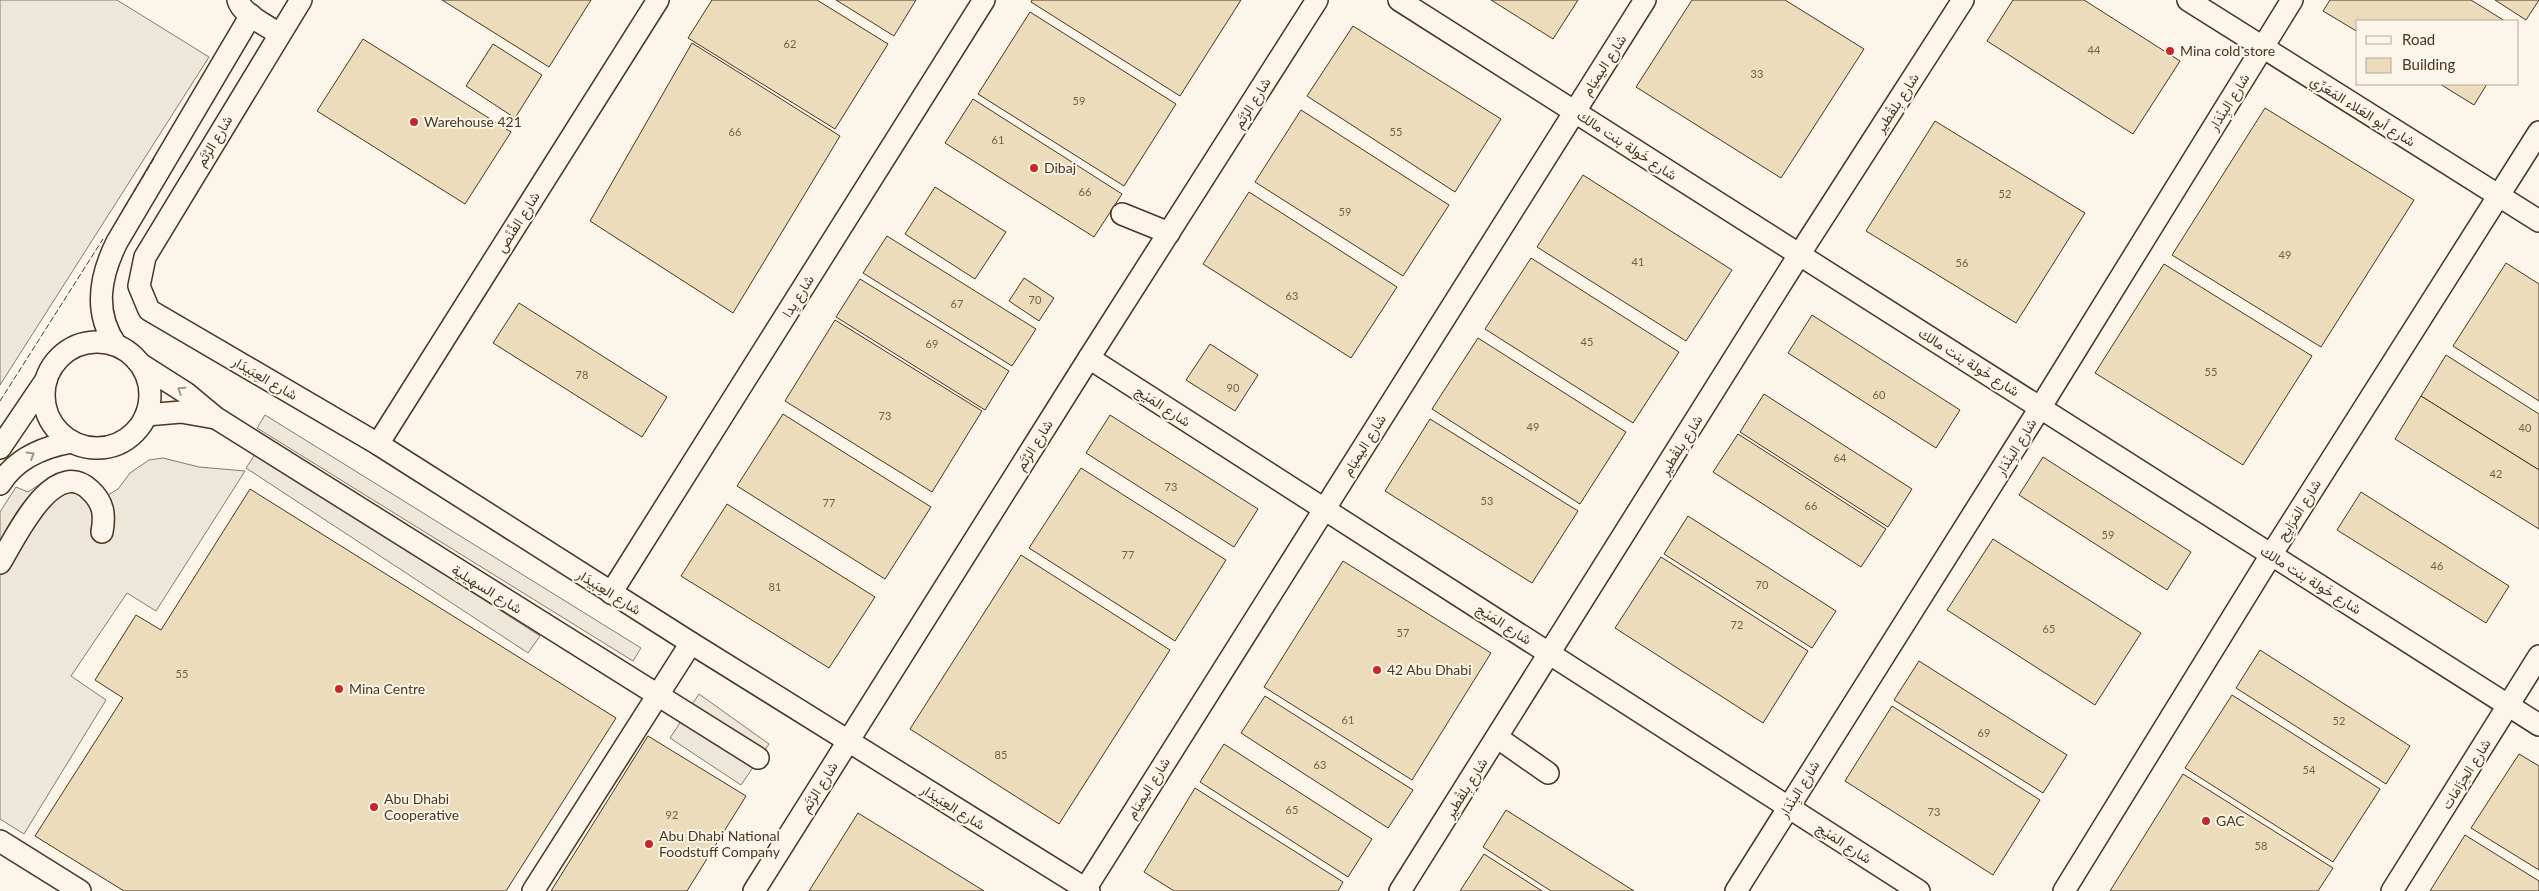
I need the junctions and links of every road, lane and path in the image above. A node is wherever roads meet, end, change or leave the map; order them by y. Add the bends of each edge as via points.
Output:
1 (301, 0) edge
2 (658, 0) edge
3 (984, 0) edge
4 (1318, 0) edge
5 (1399, 0) edge
6 (1646, 0) edge
7 (1963, 0) edge
8 (2188, 0) edge
9 (2292, 0) edge
10 (245, 8) edge
11 (279, 34) junction
12 (2262, 47) junction
13 (1574, 111) junction
14 (2539, 132) edge
15 (2498, 197) junction
16 (1122, 214) dead end
17 (2539, 221) edge
18 (1169, 233) junction
19 (1799, 255) junction
20 (139, 286) joint
21 (101, 312) junction
22 (79, 345) junction
23 (116, 345) junction
24 (1089, 358) junction
25 (142, 365) junction
26 (46, 380) junction
27 (2040, 408) junction
28 (146, 415) junction
29 (216, 418) junction
30 (72, 442) junction
31 (378, 444) junction
32 (0, 448) edge
33 (0, 484) edge
34 (1324, 509) junction
35 (102, 532) dead end
36 (2271, 554) junction
37 (0, 562) edge
38 (611, 592) junction
39 (691, 643) junction
40 (1550, 654) junction
41 (2539, 656) edge
42 (657, 696) junction
43 (2509, 706) junction
44 (2539, 725) edge
45 (1498, 738) junction
46 (847, 742) junction
47 (758, 758) dead end
48 (1548, 773) dead end
49 (1788, 807) junction
50 (0, 842) edge
51 (1086, 890) edge
52 (80, 891) edge
53 (533, 891) edge
54 (754, 891) edge
55 (1400, 891) edge
56 (1736, 891) edge
57 (1919, 891) edge
58 (2064, 891) edge
59 (2392, 891) edge

1 - 11 street, شارع الرُتَم
2 - 31 street, شارع الفُنْص
3 - 38 street, شارع يِدا
4 - 18 street, شارع الرُتَم
5 - 13 street, شارع خَولة بنت مالك
6 - 13 street, شارع اليميَام
7 - 19 street, شارع بِلقْطير
8 - 12 street, شارع أبو العَلاء المَعَرِّي
9 - 12 street, شارع البِنْدَار
10 - 11 street
10 - 21 street via 111,254 103,280
11 - 20 street, شارع الرُتَم via 145,257
12 - 15 street, شارع أبو العَلاء المَعَرِّي
12 - 27 street, شارع البِنْدَار
13 - 19 street, شارع خَولة بنت مالك
13 - 34 street, شارع اليميَام
14 - 15 street, شارع المَرَايِح
15 - 17 street, شارع أبو العَلاء المَعَرِّي
15 - 36 street, شارع المَرَايِح
16 - 18 street
18 - 24 street, شارع الرُتَم
19 - 27 street, شارع خَولة بنت مالك
19 - 40 street, شارع بِلقْطير
20 - 31 street, شارع العِبَيدَار via 149,310
21 - 22 street
21 - 23 street
22 - 23 street via 91,342
22 - 26 street via 64,353
23 - 25 street via 135,356
24 - 34 street, شارع المَيْج
24 - 46 street, شارع الرُتَم
25 - 28 street via 151,393
29 -> 25 street, شارع السهيلية via 186,393
26 - 30 street via 44,394 48,415 60,434
26 - 32 street
27 - 36 street, شارع خَولة بنت مالك
27 - 49 street, شارع البِنْدَار
28 - 29 street, شارع السهيلية via 181,412
28 - 30 street via 134,433 120,443 103,448
29 - 42 street, شارع السهيلية
33 -> 30 street via 32,454 51,445
31 - 38 street, شارع العِبَيدَار
34 - 40 street, شارع المَيْج
34 - 51 street, شارع اليميَام
35 - 37 street via 105,516 100,500 88,488 72,483 56,485 42,495
36 - 43 street, شارع خَولة بنت مالك
36 - 58 street, شارع المَرَايِح
38 - 39 street, شارع العِبَيدَار
39 - 42 street
39 - 46 street, شارع العِبَيدَار
40 - 45 street, شارع بِلقْطير
40 - 49 street, شارع المَيْج
41 - 43 street, شارع الحِزَامَات
42 - 47 street, شارع السهيلية
42 - 53 street
43 - 44 street, شارع خَولة بنت مالك
43 - 59 street, شارع الحِزَامَات
45 - 48 street
45 - 55 street, شارع بِلقْطير
46 - 51 street, شارع العِبَيدَار
46 - 54 street, شارع الرُتَم
49 - 56 street, شارع البِنْدَار
49 - 57 street, شارع المَيْج
50 - 52 street

